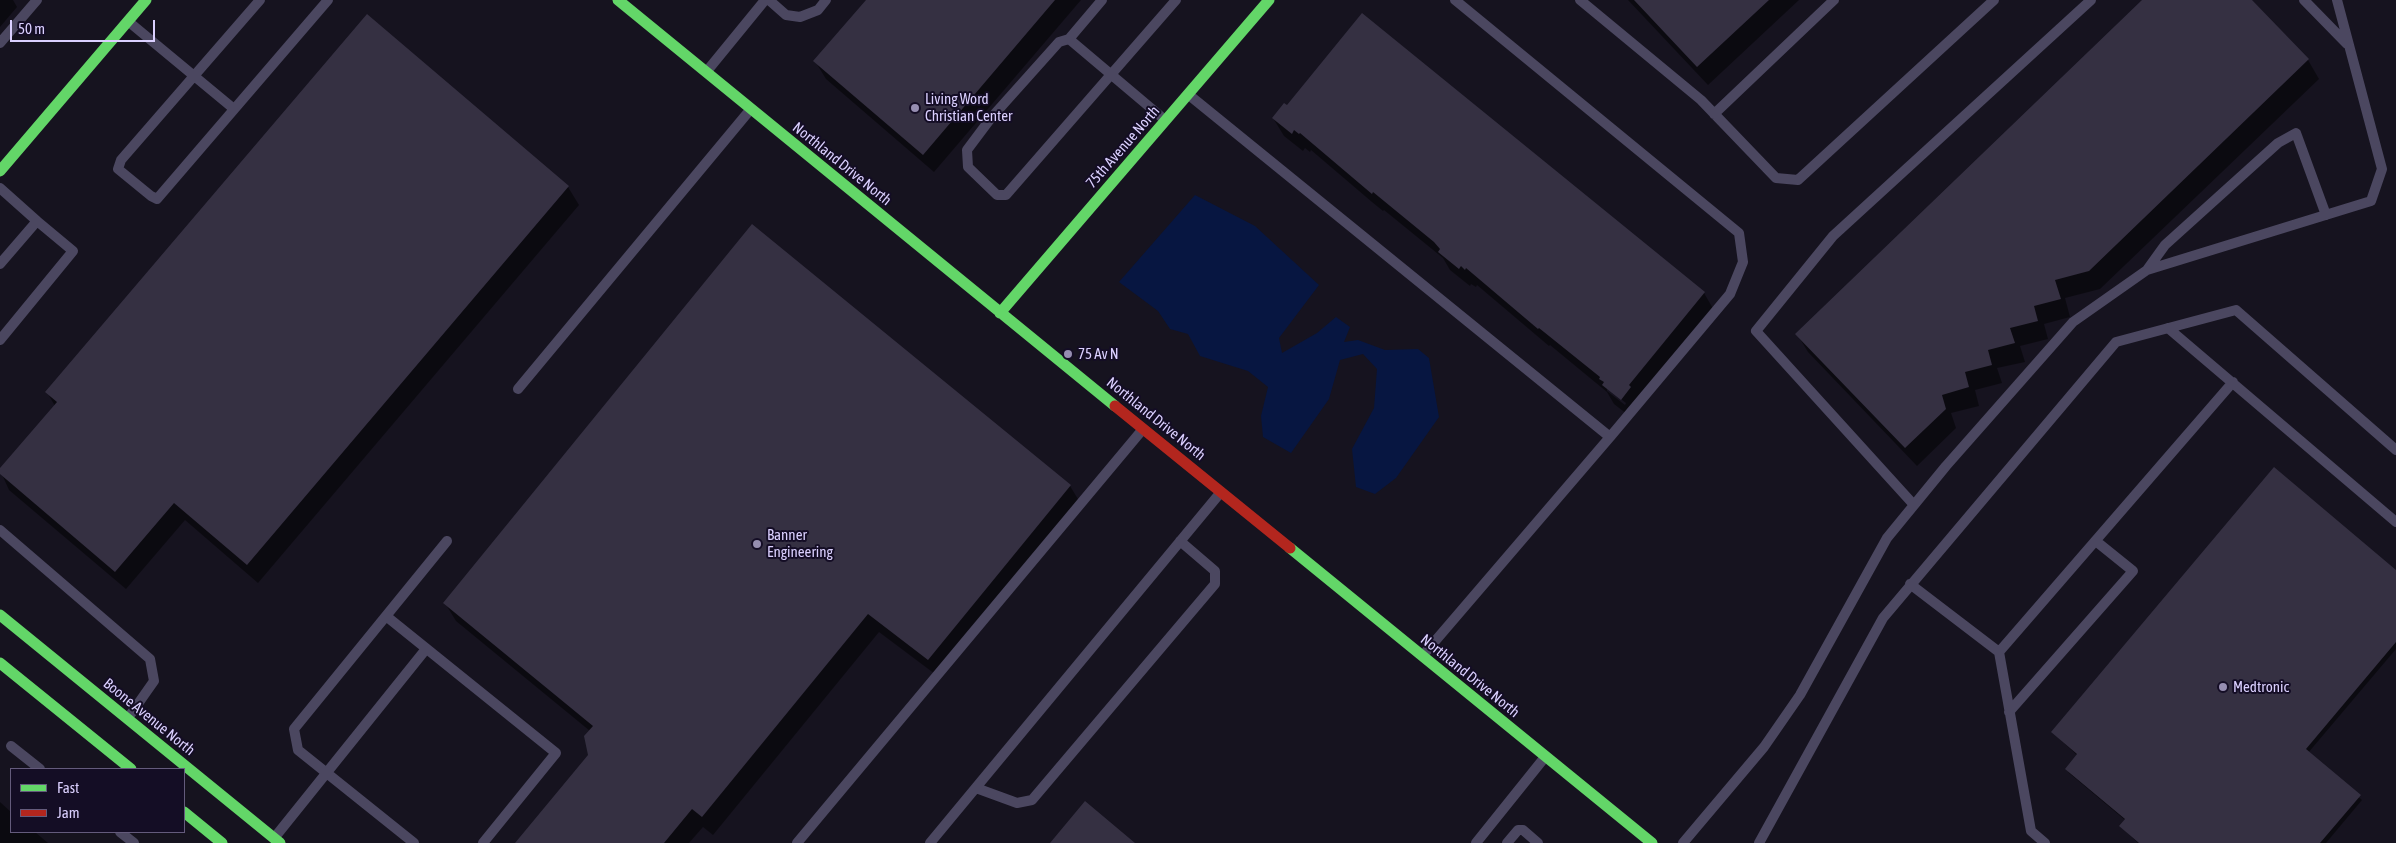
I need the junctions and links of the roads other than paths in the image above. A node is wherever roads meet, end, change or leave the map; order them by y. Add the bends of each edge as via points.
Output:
1 (37, 0) edge
2 (146, 0) edge
3 (260, 0) edge
4 (328, 0) edge
5 (765, 0) edge
6 (769, 0) edge
7 (826, 0) edge
8 (1102, 0) edge
9 (1176, 0) edge
10 (1269, 0) edge
11 (1455, 0) edge
12 (1580, 0) edge
13 (1834, 0) edge
14 (1994, 0) edge
15 (2091, 0) edge
16 (2304, 0) edge
17 (2337, 0) edge
18 (621, 1) edge
19 (128, 22) junction
20 (1069, 39) junction
21 (0, 44) edge
22 (2349, 45) junction
23 (706, 72) junction
24 (1113, 74) junction
25 (194, 76) junction
26 (1188, 94) junction
27 (234, 109) junction
28 (751, 109) junction
29 (1714, 114) junction
30 (1166, 121) junction
31 (1, 168) edge
32 (0, 188) edge
33 (2326, 215) junction
34 (37, 221) junction
35 (0, 264) edge
36 (2148, 270) junction
37 (1000, 313) junction
38 (2168, 328) junction
39 (0, 340) edge
40 (2232, 382) junction
41 (518, 389) dead end
42 (1143, 428) junction
43 (1610, 437) junction
44 (2396, 450) edge
45 (1221, 492) junction
46 (1914, 505) junction
47 (2396, 522) edge
48 (0, 530) edge
49 (448, 541) dead end
50 (1180, 542) junction
51 (2097, 542) junction
52 (1910, 584) junction
53 (0, 615) edge
54 (386, 616) junction
55 (426, 649) junction
56 (1999, 652) junction
57 (1422, 656) junction
58 (0, 663) edge
59 (2009, 712) junction
60 (127, 719) junction
61 (11, 746) dead end
62 (1545, 756) junction
63 (39, 768) edge
64 (130, 768) edge
65 (326, 772) junction
66 (976, 788) junction
67 (185, 813) edge
68 (121, 833) edge
69 (275, 841) edge
70 (134, 843) edge
71 (222, 843) edge
72 (414, 843) edge
73 (483, 843) edge
74 (797, 843) edge
75 (930, 843) edge
76 (1476, 843) edge
77 (1507, 843) edge
78 (1538, 843) edge
79 (1652, 843) edge
80 (1684, 843) edge
81 (1759, 843) edge
82 (2045, 843) edge

1 - 21 lane
2 - 19 street
3 - 25 lane
4 - 27 lane
5 - 23 lane
6 - 7 lane via 786,15 800,17 818,10
8 - 20 lane
9 - 24 lane
10 - 26 street, 75th Avenue North
11 - 43 lane via 1739,232 1743,262 1730,294
12 - 29 lane
13 - 29 lane
14 - 29 lane via 1798,180 1776,178
15 - 46 lane via 1833,236 1756,330
16 - 22 lane
17 - 22 lane
18 - 23 street, Northland Drive North
19 - 25 lane
19 - 31 street
20 - 24 lane
20 - 24 lane via 1059,42 967,150 968,166 997,195 1006,195
22 - 33 lane via 2382,169 2371,201
23 - 28 street, Northland Drive North
24 - 30 lane
25 - 27 lane
25 - 27 lane via 121,160 118,168 151,196 157,199
26 - 30 street, 75th Avenue North
26 - 43 lane
28 - 37 street, Northland Drive North
28 - 41 lane
30 - 37 street, 75th Avenue North
32 - 34 lane
33 - 36 lane
33 - 36 lane via 2296,133 2278,143 2165,245
34 - 35 lane
34 - 39 lane via 73,251
36 - 46 lane via 2074,322
37 - 42 street, Northland Drive North
38 - 40 lane
38 - 44 lane via 2236,310
38 - 52 lane via 2116,342
40 - 47 lane
40 - 51 lane
42 - 45 street, Northland Drive North
42 - 74 lane
43 - 57 lane
45 - 50 lane
45 - 57 street, Northland Drive North
46 - 80 lane via 1887,538 1800,694 1764,747
48 - 60 lane via 150,659 154,681
49 - 54 lane
50 - 66 lane
50 - 66 lane via 1215,571 1215,584 1032,800 1018,803
51 - 56 lane
51 - 59 lane via 2133,570
52 - 56 lane
52 - 81 lane via 1882,618
53 - 60 street, Boone Avenue North
54 - 55 lane
54 - 65 lane via 294,728 298,750
55 - 65 lane
55 - 73 lane via 556,753
56 - 59 lane
57 - 62 street, Northland Drive North
58 - 64 street
59 - 82 lane via 2030,831
60 - 69 street, Boone Avenue North
61 - 63 lane
62 - 76 lane
62 - 79 street, Northland Drive North
65 - 69 lane
65 - 72 lane
66 - 75 lane
67 - 71 street
68 - 70 lane
77 - 78 lane via 1518,830 1524,830

